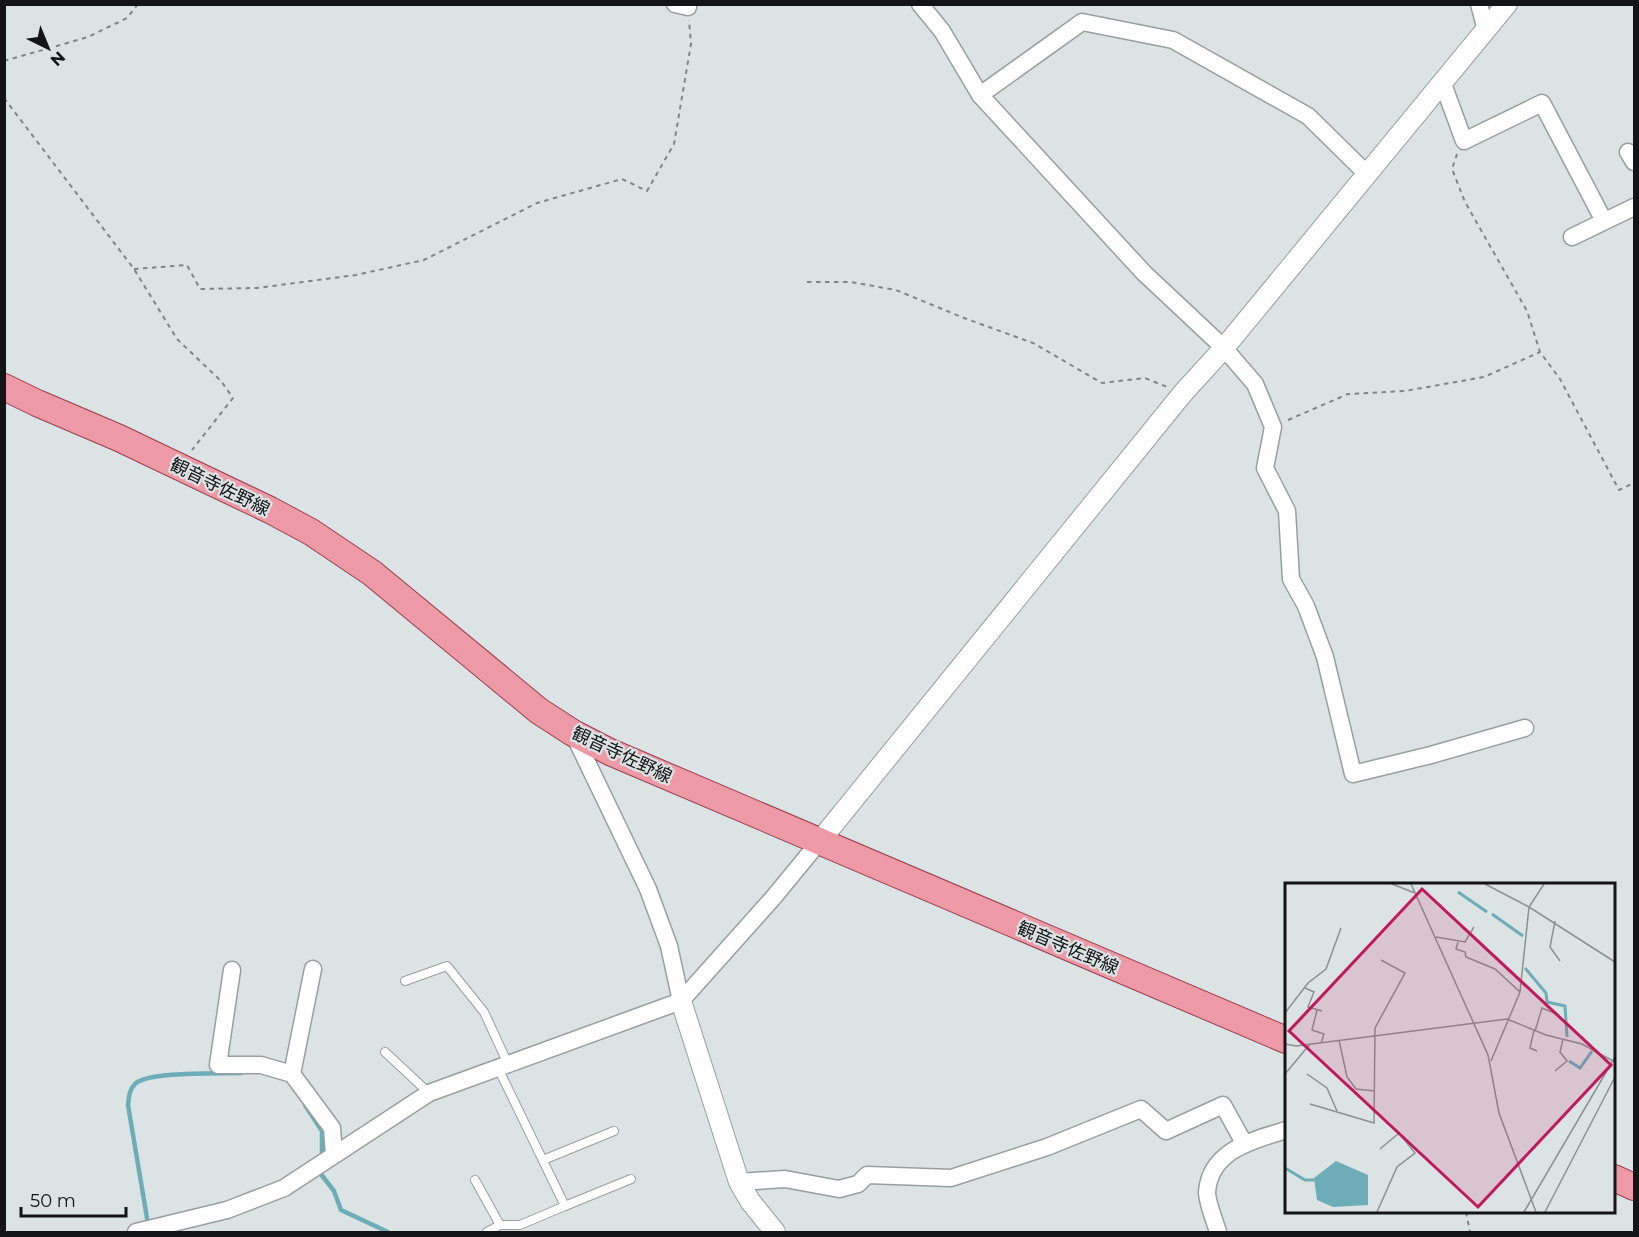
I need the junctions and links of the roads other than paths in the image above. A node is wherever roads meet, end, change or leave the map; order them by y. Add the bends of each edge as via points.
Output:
1 (920, 4) edge
2 (1479, 4) edge
3 (1508, 4) edge
4 (1486, 30) junction
5 (1443, 84) junction
6 (980, 95) junction
7 (1367, 174) junction
8 (1635, 207) edge
9 (1604, 221) junction
10 (1572, 237) dead end
11 (1224, 348) junction
12 (4, 387) edge
13 (1525, 728) dead end
14 (573, 733) junction
15 (819, 842) junction
16 (313, 969) dead end
17 (232, 970) dead end
18 (405, 981) dead end
19 (681, 1001) junction
20 (1285, 1039) edge
21 (385, 1052) dead end
22 (503, 1066) junction
23 (292, 1074) junction
24 (429, 1093) junction
25 (614, 1131) dead end
26 (1285, 1131) edge
27 (1244, 1143) junction
28 (334, 1154) junction
29 (543, 1160) junction
30 (1615, 1178) edge
31 (631, 1179) dead end
32 (475, 1180) dead end
33 (739, 1182) junction
34 (1635, 1187) edge
35 (565, 1206) junction
36 (500, 1226) junction
37 (136, 1233) edge
38 (487, 1233) edge
39 (775, 1233) edge
40 (1218, 1233) edge

1 - 6 street via 942,31
2 - 4 street
3 - 4 street
4 - 5 street
5 - 7 street
5 - 9 street via 1464,141 1542,103
6 - 7 street via 1082,22 1173,40 1308,116
6 - 11 street via 1144,273
7 - 11 street
8 - 9 street
9 - 10 street
11 - 13 street via 1255,384 1273,427 1265,468 1287,511 1291,579 1325,657 1353,774
11 - 15 street via 1183,393
12 - 14 main road, 観音寺佐野線 via 179,467 340,550 539,711
14 - 15 main road, 観音寺佐野線
14 - 19 street via 648,889 669,946
15 - 19 street
15 - 20 main road, 観音寺佐野線
16 - 23 street
17 - 23 street via 218,1065 261,1065
18 - 22 lane via 447,966 484,1012
19 - 22 street
19 - 33 street
21 - 24 lane
22 - 24 street
22 - 29 lane
23 - 28 street via 332,1128
24 - 28 street
25 - 29 lane
26 - 27 street
27 - 33 street via 1223,1105 1166,1131 1141,1109 1047,1147 951,1179 867,1175 858,1184 839,1189 785,1179
27 - 40 street via 1222,1158 1210,1174 1207,1194
28 - 37 street via 284,1188 227,1210
29 - 35 lane
30 - 34 main road
31 - 35 lane
32 - 36 lane
33 - 39 street
35 - 36 lane via 520,1225
36 - 38 lane

